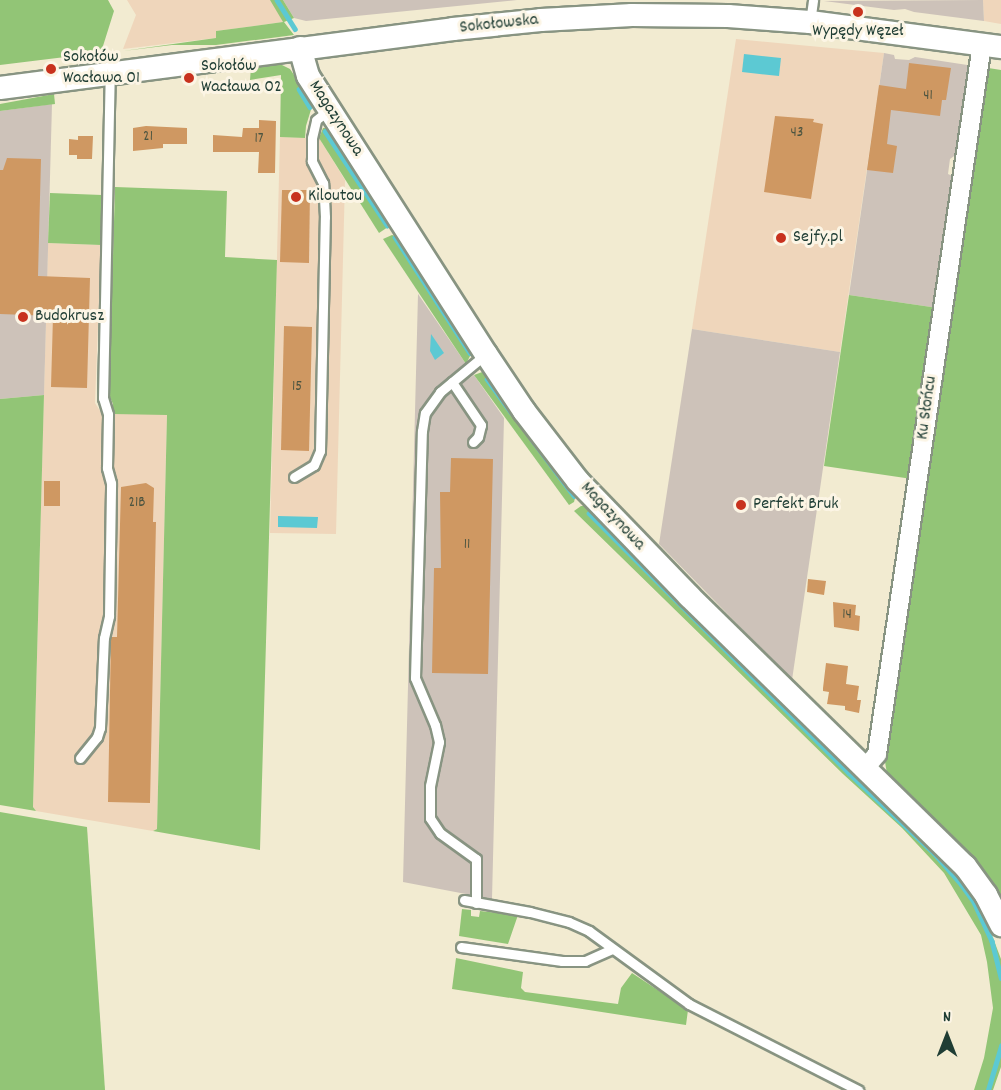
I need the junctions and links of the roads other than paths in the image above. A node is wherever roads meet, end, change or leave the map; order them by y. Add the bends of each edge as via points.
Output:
1 (812, 11) edge
2 (996, 47) edge
3 (300, 48) junction
4 (110, 74) junction
5 (0, 88) edge
6 (329, 110) junction
7 (486, 354) junction
8 (452, 382) junction
9 (473, 442) dead end
10 (294, 477) dead end
11 (80, 758) dead end
12 (865, 768) junction
13 (464, 900) dead end
14 (476, 903) junction
15 (1001, 925) edge
16 (460, 947) dead end
17 (612, 949) junction
18 (858, 1090) edge

1 - 2 street, Sokołowska
1 - 3 street, Sokołowska via 578,18
2 - 12 street, Ku Słońcu via 877,754
3 - 4 street, Sokołowska
3 - 6 street, Magazynowa via 304,69
4 - 5 street, Sokołowska
4 - 11 lane via 103,398 108,414 107,468 111,483 109,616 104,638 100,728
6 - 7 street, Magazynowa
6 - 10 lane via 316,120 312,138 312,161 323,183 325,217 320,451 314,465
7 - 8 lane
7 - 12 street, Magazynowa via 549,445 595,501
8 - 9 lane via 481,425
8 - 14 lane via 430,402 422,432 415,678 439,742 430,786 430,818 440,833 476,859
12 - 15 street, Magazynowa via 965,867
13 - 14 lane
14 - 17 lane via 568,922 589,931
16 - 17 lane via 562,961 585,961
17 - 18 lane via 689,1004

